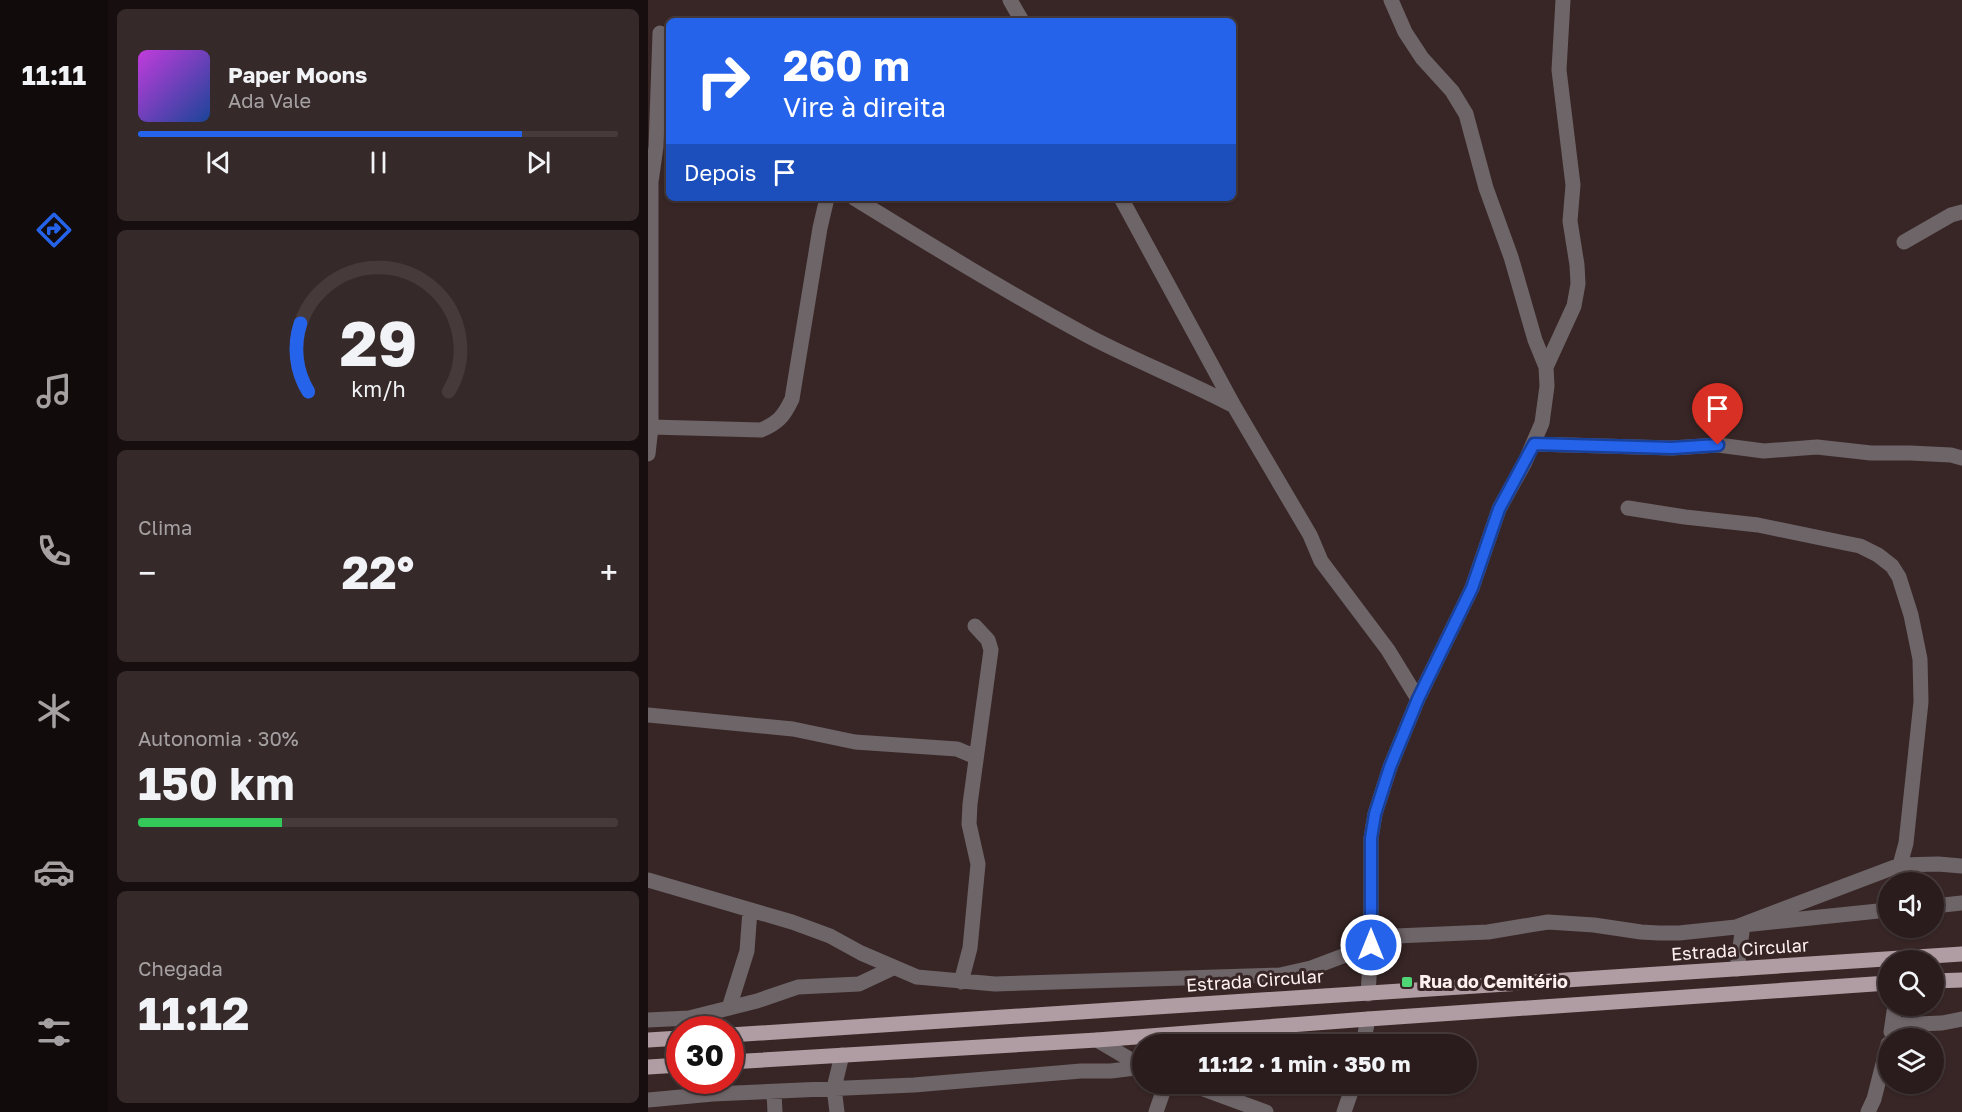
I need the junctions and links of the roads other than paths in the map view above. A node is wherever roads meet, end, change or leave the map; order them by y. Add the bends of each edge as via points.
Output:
1 (1010, 0) edge
2 (1391, 0) edge
3 (1563, 0) edge
4 (1020, 18) edge
5 (659, 33) edge
6 (663, 111) edge
7 (649, 182) edge
8 (826, 201) edge
9 (859, 201) edge
10 (1124, 201) edge
11 (1962, 212) edge
12 (1904, 242) dead end
13 (1546, 367) junction
14 (1234, 406) junction
15 (649, 411) edge
16 (651, 428) junction
17 (1534, 444) junction
18 (648, 454) edge
19 (1962, 458) edge
20 (1628, 508) dead end
21 (975, 626) dead end
22 (1418, 699) junction
23 (648, 715) edge
24 (976, 757) junction
25 (1900, 866) junction
26 (1962, 866) edge
27 (648, 880) edge
28 (1962, 903) edge
29 (1944, 905) edge
30 (750, 910) junction
31 (1878, 911) edge
32 (1743, 925) junction
33 (1371, 945) junction
34 (1962, 954) edge
35 (893, 968) junction
36 (1737, 969) junction
37 (1962, 980) edge
38 (1944, 981) edge
39 (962, 982) junction
40 (1878, 984) edge
41 (1368, 994) junction
42 (729, 1008) junction
43 (1368, 1018) junction
44 (1962, 1019) edge
45 (648, 1020) edge
46 (1910, 1028) edge
47 (744, 1034) edge
48 (1365, 1034) edge
49 (666, 1039) edge
50 (648, 1040) edge
51 (1097, 1040) junction
52 (842, 1055) junction
53 (744, 1061) edge
54 (1132, 1061) edge
55 (666, 1066) edge
56 (648, 1067) edge
57 (1132, 1068) edge
58 (1878, 1086) edge
59 (834, 1089) junction
60 (774, 1093) junction
61 (1162, 1094) edge
62 (1218, 1094) edge
63 (1350, 1094) edge
64 (648, 1100) edge
65 (775, 1112) edge
66 (837, 1112) edge
67 (1156, 1112) edge
68 (1266, 1112) edge
69 (1344, 1112) edge
70 (1868, 1112) edge

1 - 4 street
2 - 13 street via 1416,49 1452,90 1466,114 1486,188
3 - 13 street via 1559,70 1573,185 1570,221 1578,284 1574,306
5 - 6 street
6 - 7 street
7 - 15 street
8 - 16 street via 792,399 785,415 761,430
9 - 14 street via 1091,337
10 - 14 street
11 - 12 street
13 - 17 street via 1542,423
14 - 22 street via 1310,535 1321,561 1388,650
15 - 16 street
16 - 18 street
17 - 19 street via 1672,448 1718,445 1764,451 1817,447
17 - 22 street via 1499,509 1472,588
20 - 25 street via 1758,525 1860,546 1892,566 1911,615 1920,659 1921,702
21 - 24 street via 988,640 991,650
22 - 33 street via 1390,767 1374,822
23 - 24 street via 793,729 855,742 957,749
24 - 39 street via 969,824 978,864 970,948
25 - 26 street
25 - 32 street
27 - 30 street
28 - 29 street
30 - 35 street via 830,936
30 - 42 street via 747,951
31 - 32 street
32 - 33 street via 1659,933 1548,922 1488,932 1396,936
32 - 36 street
33 - 39 street via 1348,956 1280,975
33 - 41 street
34 - 36 main road, Estrada Circular
35 - 39 street via 917,977
35 - 42 street via 859,984 798,987
36 - 41 main road, Estrada Circular
37 - 38 main road
40 - 43 main road
41 - 47 main road, Estrada Circular
42 - 45 street via 689,1018
43 - 48 street
43 - 51 main road
44 - 46 street
49 - 50 main road
51 - 52 main road
51 - 54 street
52 - 53 main road
52 - 59 street
55 - 56 main road
57 - 59 street
58 - 70 street
59 - 60 street
59 - 66 street
60 - 64 street
60 - 65 street
61 - 67 street
62 - 68 street
63 - 69 street

